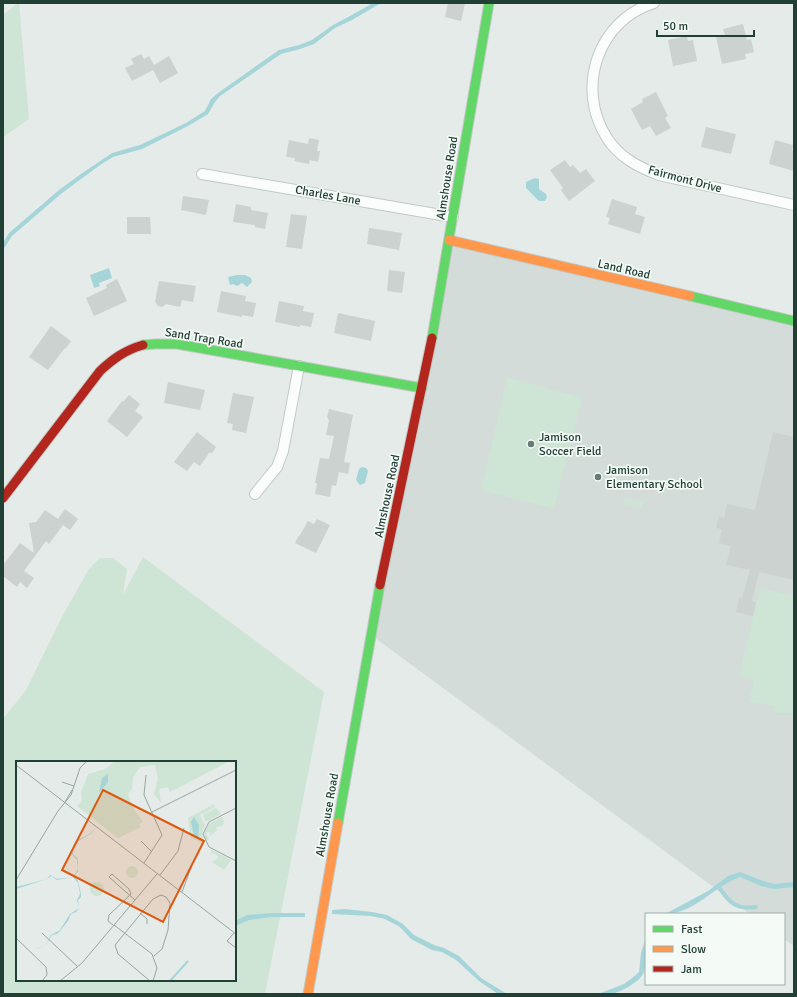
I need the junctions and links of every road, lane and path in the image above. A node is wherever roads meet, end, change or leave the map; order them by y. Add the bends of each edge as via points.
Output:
1 (488, 3) edge
2 (654, 3) edge
3 (202, 174) dead end
4 (794, 205) edge
5 (453, 217) junction
6 (449, 240) junction
7 (794, 321) edge
8 (299, 366) junction
9 (422, 388) junction
10 (255, 494) dead end
11 (3, 498) edge
12 (308, 994) edge

1 - 5 main road, Almshouse Road
2 - 4 street, Fairmont Drive via 634,12 624,20 605,41 597,57 592,91 599,123 607,138 618,151 641,168 659,175
3 - 5 street, Charles Lane
5 - 6 main road, Almshouse Road
6 - 7 main road, Land Road
6 - 9 main road, Almshouse Road
8 - 9 main road, Sand Trap Road
8 - 10 street via 283,451 277,467
8 - 11 main road, Sand Trap Road via 160,342 135,347 115,357 100,371
9 - 12 main road, Almshouse Road via 381,582

